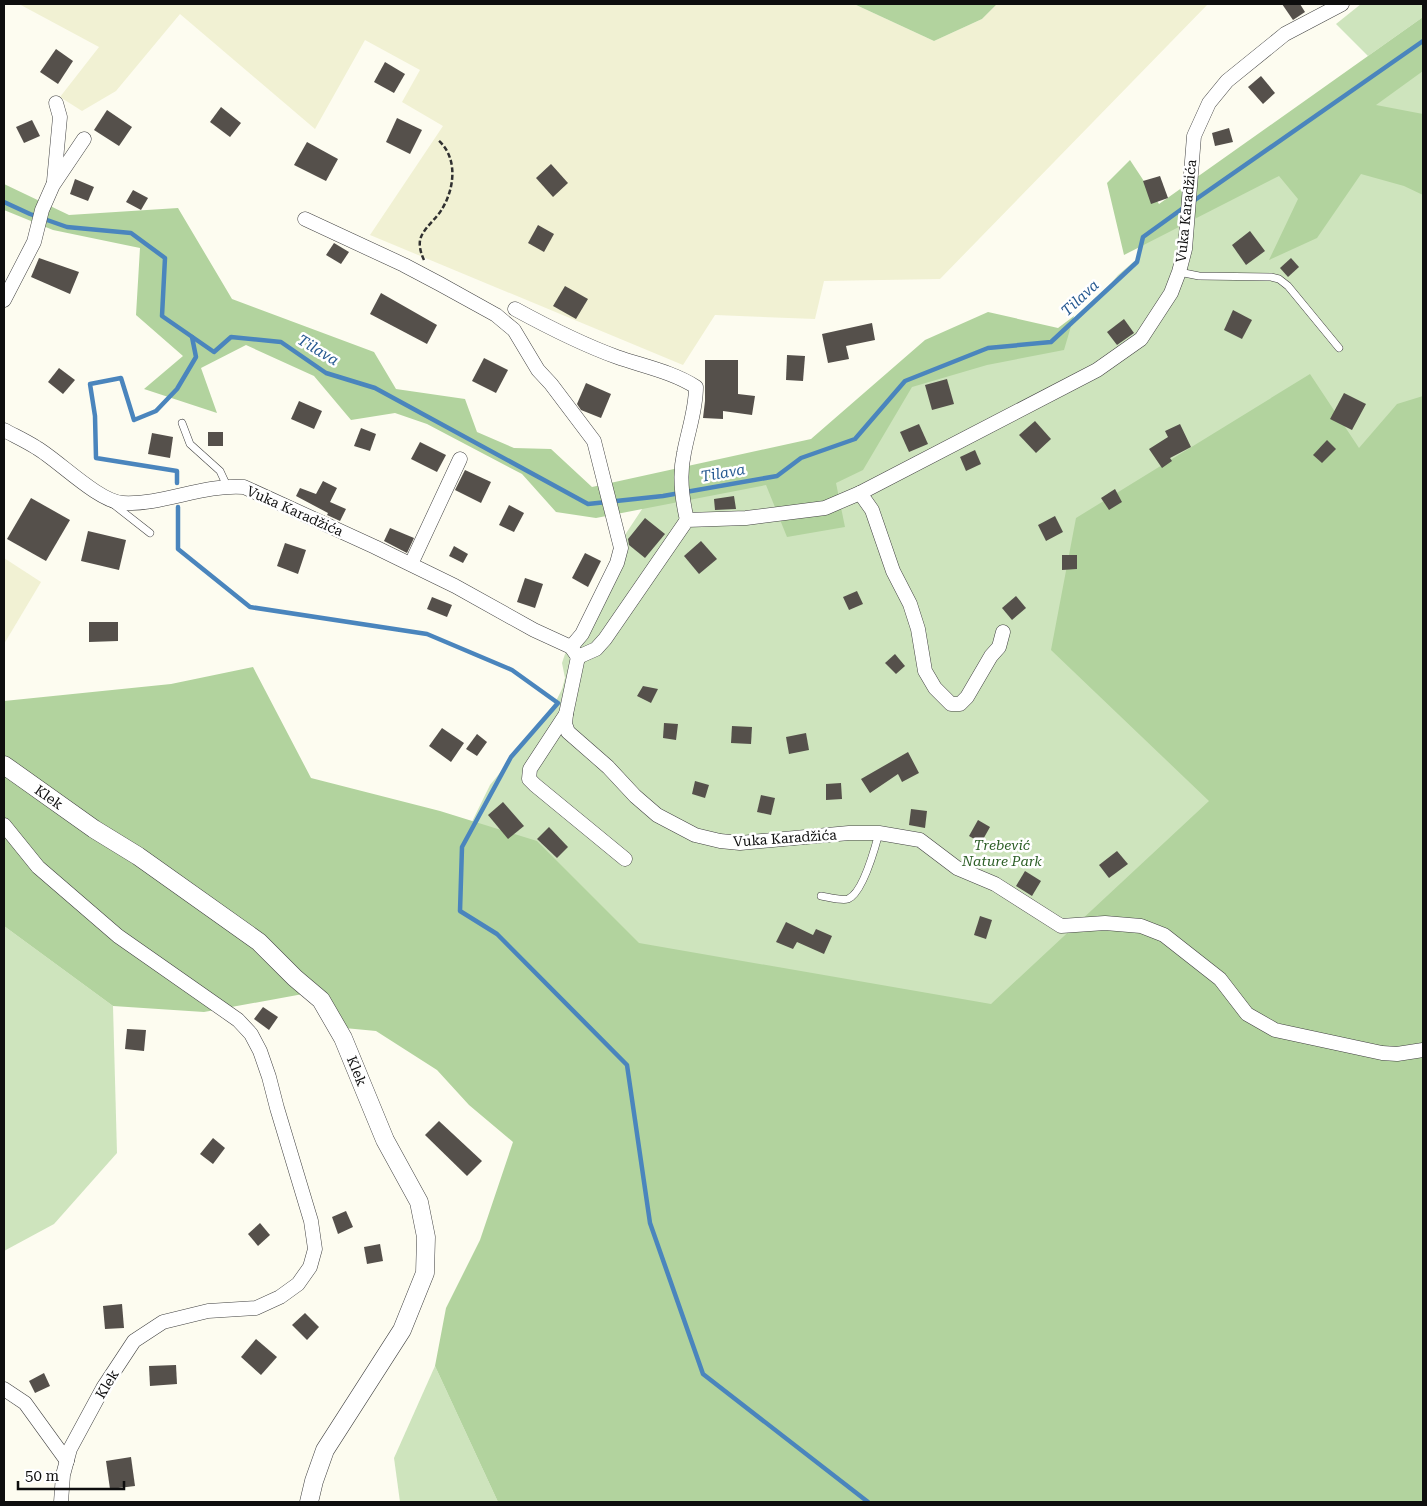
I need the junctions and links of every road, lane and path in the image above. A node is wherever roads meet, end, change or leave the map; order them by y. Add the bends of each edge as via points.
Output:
1 (1342, 4) edge
2 (56, 103) dead end
3 (84, 139) dead end
4 (438, 140) dead end
5 (54, 185) junction
6 (305, 219) dead end
7 (424, 262) dead end
8 (1179, 272) junction
9 (4, 300) edge
10 (515, 309) dead end
11 (1339, 348) dead end
12 (182, 423) dead end
13 (4, 430) edge
14 (460, 459) dead end
15 (227, 486) junction
16 (860, 493) junction
17 (112, 501) junction
18 (687, 520) junction
19 (150, 533) dead end
20 (411, 564) junction
21 (1003, 632) dead end
22 (575, 652) junction
23 (566, 714) junction
24 (4, 765) edge
25 (4, 825) edge
26 (879, 833) junction
27 (625, 859) dead end
28 (821, 896) dead end
29 (1423, 1050) edge
30 (4, 1389) edge
31 (67, 1461) junction
32 (61, 1502) edge
33 (309, 1502) edge

1 - 8 street, Vuka Karadžića via 1285,34 1228,81 1209,103 1194,136 1185,249
2 - 5 street via 60,117
3 - 5 street
4 - 7 path via 450,158 453,177 443,208 421,238
5 - 9 street via 42,210 34,242
6 - 22 street via 404,265 496,315 514,330 538,370 594,441 622,548
8 - 11 lane via 1199,276 1279,279
8 - 16 street, Vuka Karadžića via 1171,293 1141,339 1097,370
10 - 18 street via 557,332 686,380 696,387 696,401 683,456 682,498
12 - 15 lane via 190,444 220,471
13 - 17 street via 38,448
14 - 20 street
15 - 17 street, Vuka Karadžića via 148,501
15 - 20 street, Vuka Karadžića via 244,487
16 - 18 street, Vuka Karadžića via 825,508 746,518
16 - 21 street via 872,510 893,571 910,604 925,671 935,688 951,704 960,704 967,697 999,647
17 - 19 lane via 114,506
18 - 22 street via 605,639 596,648
20 - 22 street, Vuka Karadžića
22 - 23 street, Vuka Karadžića
23 - 26 street, Vuka Karadžića via 568,732 635,796 657,815 695,835 740,843
23 - 27 street via 530,769 529,778
24 - 33 street, Klek via 259,942 321,1000 343,1038 385,1140 419,1202 426,1237 425,1273 402,1330 325,1450
25 - 31 street, Klek via 38,867 118,936 238,1020 251,1034 269,1077 311,1220 315,1249 310,1266 298,1284 280,1297 256,1308 208,1311 162,1322 134,1341 103,1388
26 - 28 lane via 870,863 852,896 846,900
26 - 29 street, Vuka Karadžića via 920,840 956,868 995,884 1061,926 1106,922 1141,926 1164,935 1220,978 1246,1014 1275,1030 1382,1054
30 - 31 street via 25,1403
31 - 32 street, Klek

